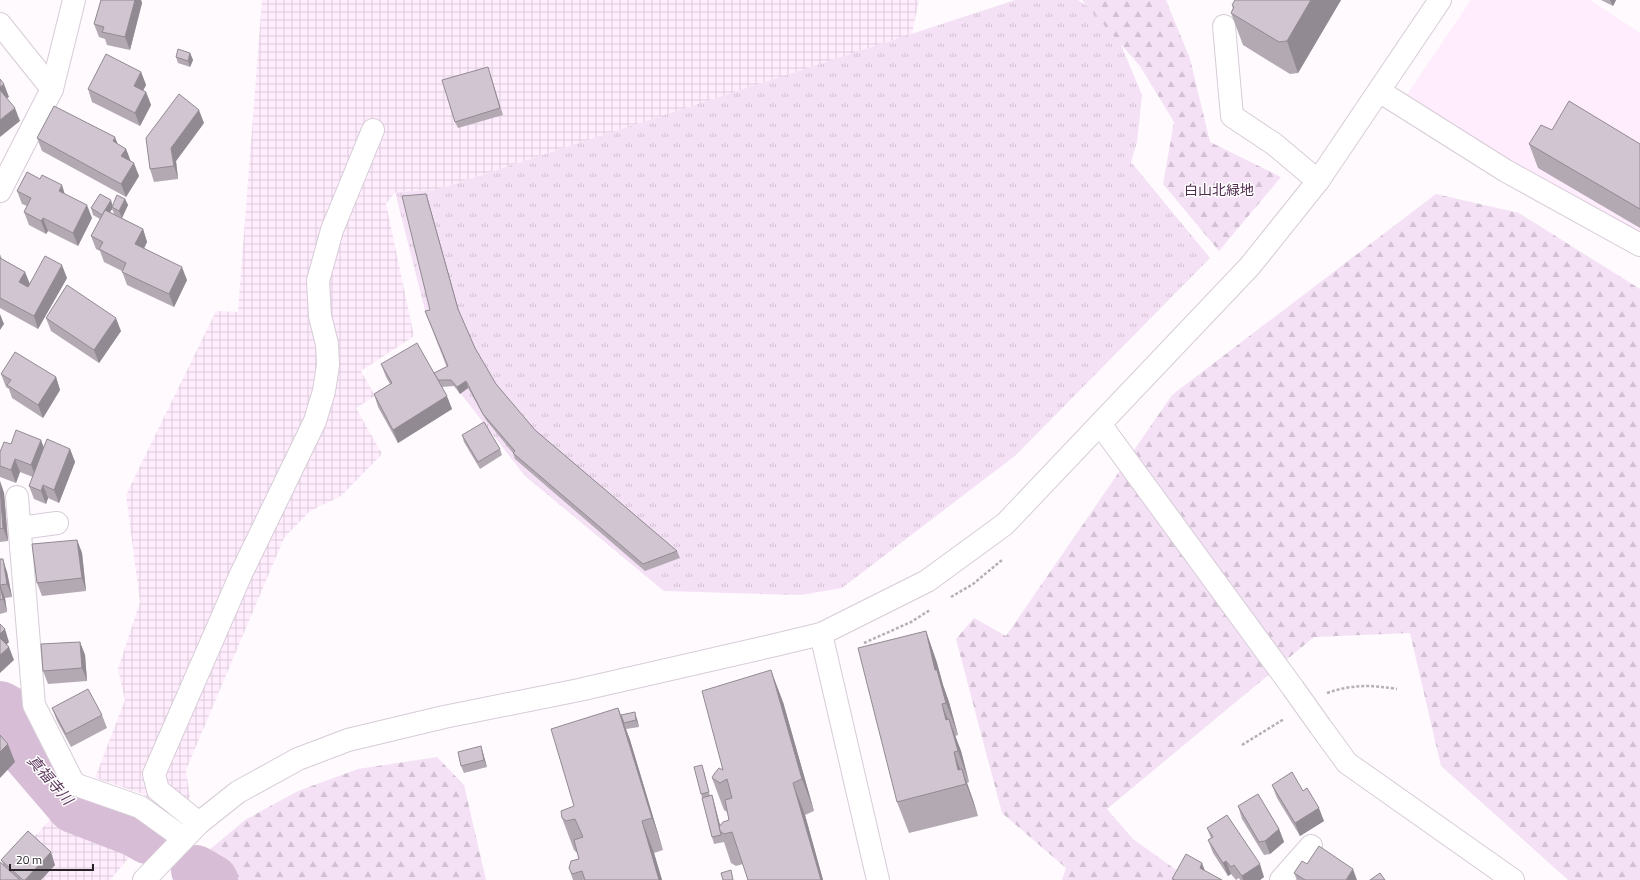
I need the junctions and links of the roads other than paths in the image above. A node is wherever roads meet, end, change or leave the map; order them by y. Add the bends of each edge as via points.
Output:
1 (74, 0) edge
2 (1440, 0) edge
3 (0, 24) edge
4 (1224, 26) dead end
5 (52, 89) junction
6 (1379, 91) junction
7 (373, 130) dead end
8 (1318, 180) junction
9 (0, 191) edge
10 (1640, 245) edge
11 (1100, 424) junction
12 (17, 498) dead end
13 (57, 523) dead end
14 (20, 528) junction
15 (821, 634) junction
16 (199, 823) junction
17 (183, 838) junction
18 (1311, 846) dead end
19 (144, 880) edge
20 (878, 880) edge
21 (1281, 880) edge
22 (1513, 880) edge

1 - 5 street
2 - 6 street
3 - 5 street
4 - 8 street via 1232,116 1274,144
5 - 9 street
6 - 8 street
6 - 10 street via 1506,171
7 - 16 street via 332,230 318,280 320,316 327,344 328,365 315,421 240,574 154,774 158,790
8 - 11 street via 1250,266
11 - 15 street via 1005,524 927,581
11 - 22 street, bridge via 1347,763
12 - 14 street
13 - 14 street
14 - 17 street via 34,705 74,784 140,807
15 - 16 street via 348,740 298,759 238,792
15 - 20 street
16 - 17 street
17 - 19 street
18 - 21 street

